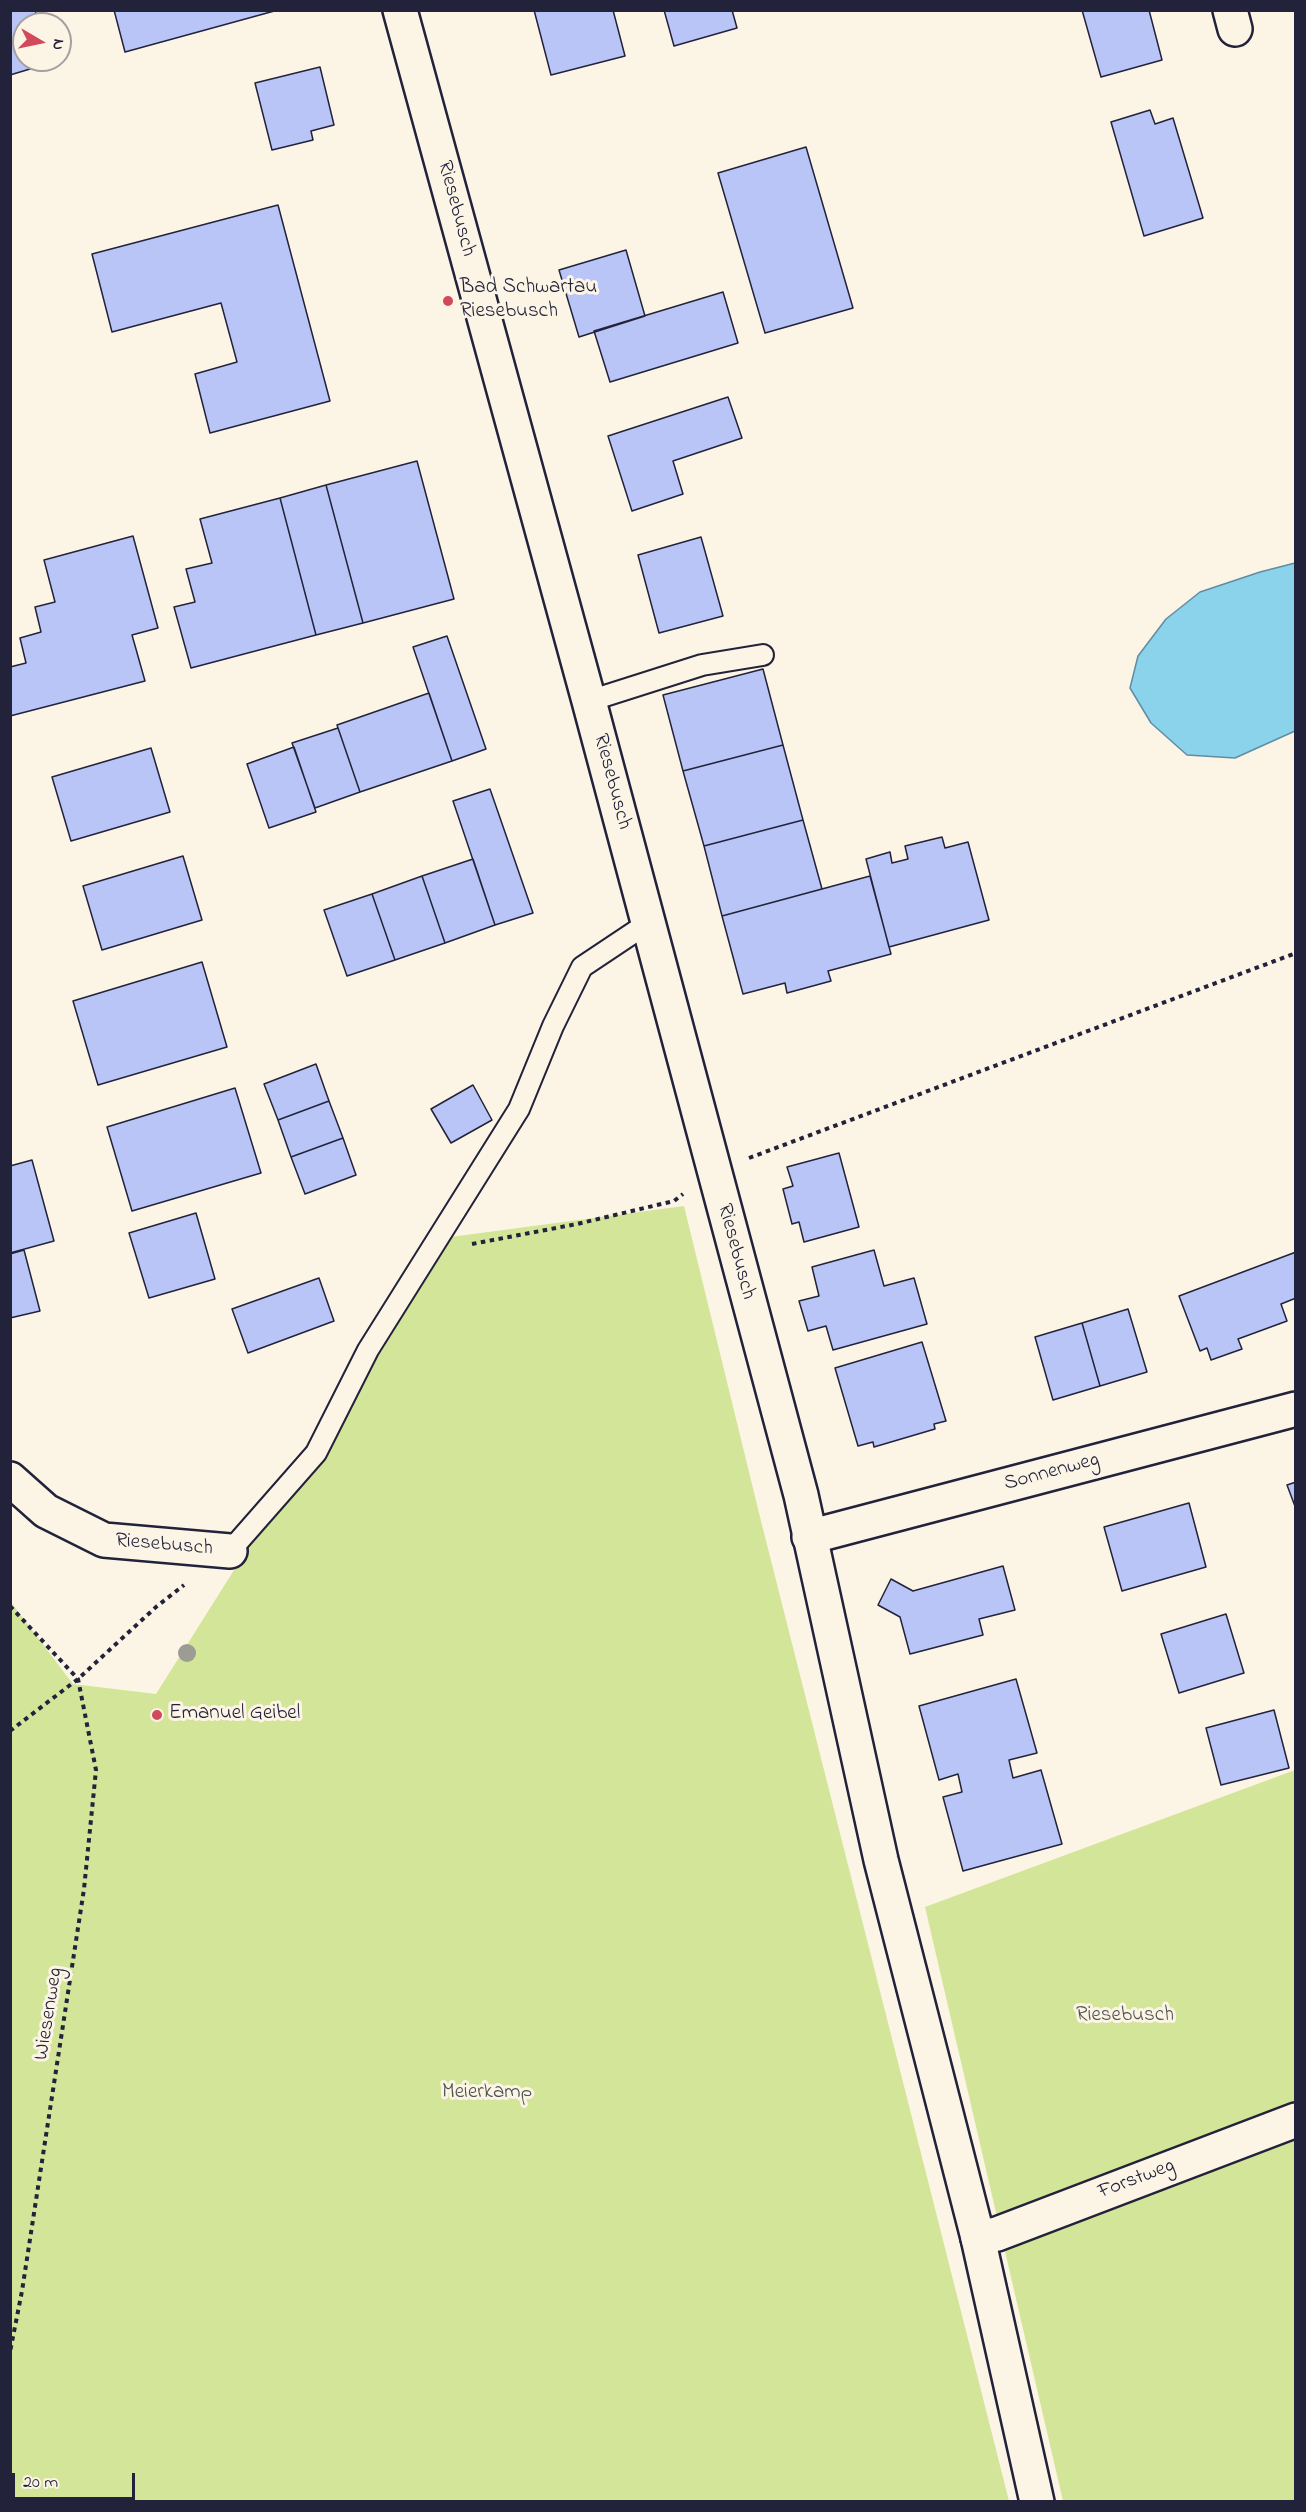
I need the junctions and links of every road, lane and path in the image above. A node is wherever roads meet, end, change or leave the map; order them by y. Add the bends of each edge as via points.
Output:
1 (400, 10) edge
2 (763, 655) dead end
3 (589, 701) junction
4 (648, 923) junction
5 (1296, 952) edge
6 (714, 1172) junction
7 (427, 1254) junction
8 (1296, 1409) edge
9 (10, 1479) edge
10 (809, 1537) junction
11 (230, 1551) junction
12 (10, 1606) edge
13 (78, 1679) junction
14 (10, 1731) edge
15 (1296, 2120) edge
16 (978, 2238) junction
17 (10, 2352) edge
18 (1037, 2502) edge

1 - 3 main road, Riesebusch
2 - 3 lane via 702,665
3 - 4 main road, Riesebusch
4 - 6 main road, Riesebusch
4 - 7 lane via 582,967 519,1109
5 - 6 path
6 - 7 path via 674,1201
6 - 10 main road, Riesebusch
7 - 11 lane via 368,1350 316,1453
8 - 10 main road, Sonnenweg
9 - 11 main road, Riesebusch via 46,1512 104,1540
10 - 16 main road, Riesebusch via 881,1860
11 - 13 path via 156,1607
12 - 13 path
13 - 14 path
13 - 17 path, Wiesenweg via 96,1770 86,1878
15 - 16 main road, Forstweg
16 - 18 main road, Riesebusch

